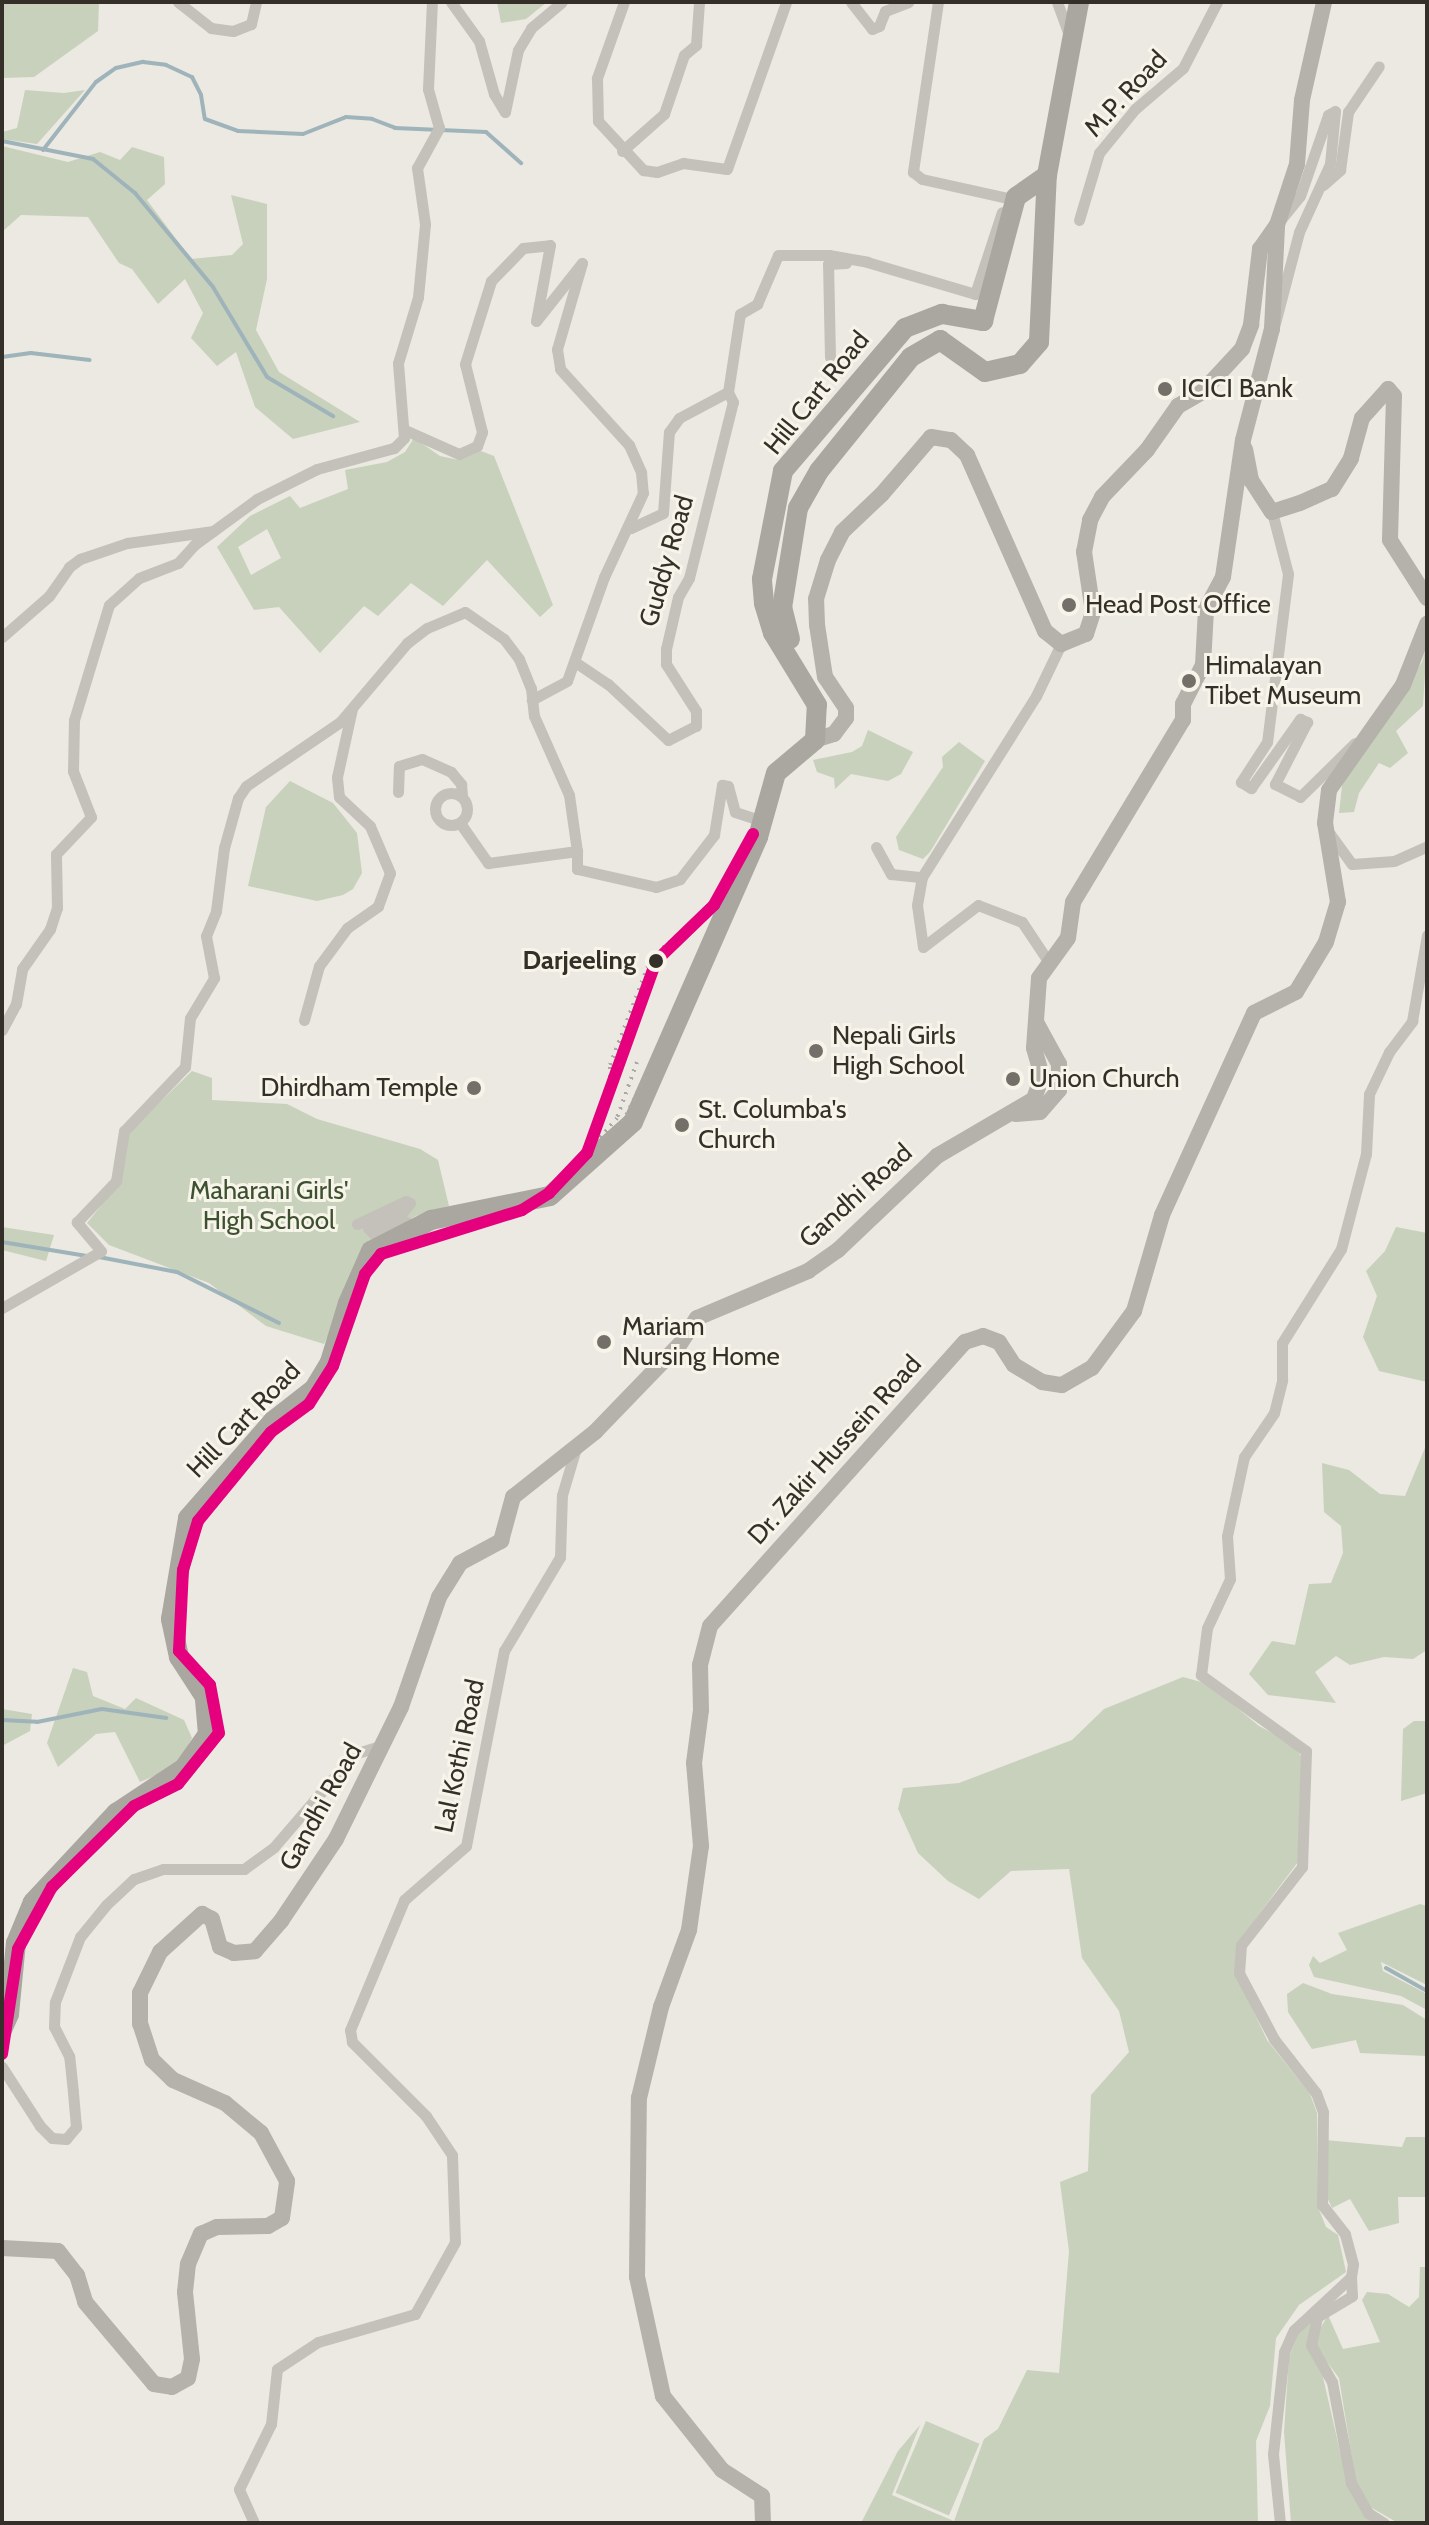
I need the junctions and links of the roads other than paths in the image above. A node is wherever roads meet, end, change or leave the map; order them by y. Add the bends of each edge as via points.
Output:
1 (178, 2) edge
2 (256, 2) edge
3 (432, 2) edge
4 (451, 2) edge
5 (562, 2) edge
6 (624, 2) edge
7 (699, 2) edge
8 (786, 2) edge
9 (851, 2) edge
10 (908, 2) edge
11 (938, 2) edge
12 (1057, 2) edge
13 (1079, 2) edge
14 (1217, 2) edge
15 (1324, 2) edge
16 (1071, 39) junction
17 (1379, 66) dead end
18 (622, 151) junction
19 (1047, 173) junction
20 (1323, 185) junction
21 (1012, 197) junction
22 (1079, 220) dead end
23 (1277, 225) junction
24 (867, 262) junction
25 (1272, 329) junction
26 (830, 357) dead end
27 (728, 392) junction
28 (405, 430) junction
29 (1243, 440) junction
30 (1272, 512) junction
31 (631, 528) junction
32 (214, 531) junction
33 (1427, 598) edge
34 (1427, 624) edge
35 (2, 637) edge
36 (1061, 644) junction
37 (575, 662) junction
38 (532, 694) junction
39 (814, 698) junction
40 (353, 709) junction
41 (1378, 720) junction
42 (815, 740) junction
43 (398, 792) dead end
44 (462, 796) junction
45 (763, 821) junction
46 (460, 823) junction
47 (1325, 823) junction
48 (1427, 846) edge
49 (876, 847) dead end
50 (577, 851) junction
51 (922, 877) junction
52 (1427, 935) edge
53 (1048, 961) junction
54 (304, 1020) dead end
55 (2, 1030) edge
56 (466, 1212) junction
57 (357, 1224) dead end
58 (2, 1308) edge
59 (577, 1447) junction
60 (381, 1746) junction
61 (2, 2030) edge
62 (2, 2067) edge
63 (2, 2248) edge
64 (1351, 2277) junction
65 (254, 2523) edge
66 (763, 2523) edge
67 (1280, 2523) edge
68 (1384, 2523) edge

1 - 2 street via 211,28 233,31 251,24
3 - 28 street via 428,89 439,128 417,168 425,224 418,297 398,363
4 - 5 street via 479,41 494,94 505,112 518,50 531,28
6 - 18 street via 606,48 595,99 598,121
7 - 18 street via 696,45 684,55 664,114
8 - 18 street via 727,169 683,163 657,172 643,170
9 - 10 street via 872,29 885,11
11 - 21 street via 913,172 922,179
12 - 16 street
13 - 16 highway
14 - 22 street, M.P. Road via 1183,68 1135,109 1099,153
15 - 23 street via 1302,100 1297,164
16 - 19 highway
17 - 20 street via 1348,112 1340,170
19 - 21 highway
19 - 39 highway via 1043,317 1031,355 1020,364 985,372 952,344 940,340 923,348 819,471 798,508 783,623 814,681
20 - 23 street via 1335,111 1328,115 1300,196
20 - 25 street via 1299,232 1285,302
21 - 24 street via 975,294
21 - 39 highway, Hill Cart Road via 983,321 942,314 905,328 783,471 762,579 764,603 779,643
23 - 25 street, Gandhi Road
23 - 36 street via 1260,249 1252,294 1257,310 1242,349 1202,392 1178,406 1143,455 1102,497 1090,520 1084,552 1093,612 1090,625 1072,644
24 - 26 street via 828,264
24 - 27 street via 778,255 757,304 740,314
25 - 29 street, Gandhi Road
27 - 31 street via 679,418 669,432 663,513
27 - 37 street, Guddy Road via 733,402 666,649 666,664 696,711 696,726 668,740 608,684
28 - 31 street via 459,454 477,446 482,432 465,364 472,334 502,267 523,248 550,245 536,321 582,263 557,349 560,369 629,445 643,493
28 - 32 street via 394,448 317,469 257,499
29 - 30 street via 1251,480
29 - 53 street, Gandhi Road via 1223,577 1203,623 1198,682 1183,704 1183,720 1073,902 1068,938
30 - 33 street via 1332,489 1351,458 1362,418 1388,389 1394,396 1390,540
30 - 41 street via 1288,574 1267,742 1241,782 1251,788 1300,719 1307,722 1275,784 1300,797
31 - 37 street via 604,577
32 - 35 street via 127,543 80,559 49,596
32 - 55 street via 178,563 139,578 109,605 74,720 73,771 91,817 56,854 57,908 50,929 22,969 16,1004
34 - 41 street, Dr. Zakir Hussein Road via 1403,685
36 - 42 street via 1034,615 967,455 951,440 931,437 842,532 828,560 816,599 817,625 825,677 846,713 838,731
36 - 51 street via 1036,696
37 - 38 street via 567,681
38 - 40 street via 504,639 465,612 407,643
38 - 50 street via 546,747 569,795
39 - 42 highway
40 - 54 street via 337,777 339,797 370,826 390,873 378,906 347,928 319,966
40 - 58 street via 246,786 238,798 224,848 216,911 206,936 214,978 190,1018 185,1067 124,1131 116,1181 77,1222 101,1251
41 - 47 street, Dr. Zakir Hussein Road via 1329,790
42 - 45 highway via 776,773
43 - 44 street via 399,766 422,759 451,772 461,784
44 - 46 street via 467,815
44 - 46 street via 453,792 436,802 440,822
45 - 50 street via 735,812 728,786 722,785 714,835 680,879 656,887 577,869
45 - 56 highway, Hill Cart Road via 633,1122 550,1196 516,1207
46 - 50 street via 488,863
47 - 48 street via 1352,864 1394,861
47 - 66 street, Dr. Zakir Hussein Road via 1338,902 1326,942 1296,992 1254,1013 1162,1215 1134,1311 1092,1368 1062,1385 1042,1382 1014,1365 999,1342 983,1336 965,1342 710,1626 700,1665 694,1763 701,1846 689,1930 661,2007 639,2098 637,2277 663,2396 722,2470 762,2496
49 - 51 street via 891,874
51 - 53 street via 917,905 923,947 978,905 1022,922
52 - 64 street via 1412,1021 1389,1052 1369,1094 1366,1154 1341,1249 1282,1343 1282,1380 1274,1413 1244,1457 1227,1536 1230,1579 1207,1628 1201,1675 1306,1751 1302,1867 1241,1945 1239,1973 1274,2039 1316,2093 1323,2112 1322,2205 1352,2248
53 - 59 street, Gandhi Road via 1035,994 1034,1048 1042,1076 1034,1099 937,1156 838,1250 808,1271 697,1318 680,1344
56 - 57 street via 431,1215 374,1234 368,1228 403,1212 410,1203 406,1201
56 - 61 highway, Hill Cart Road via 431,1220 371,1251 330,1362 314,1389 273,1421 188,1518 171,1619 179,1657 205,1697 208,1734 184,1768 116,1813 33,1902 16,1943 9,2014
59 - 60 street, Gandhi Road via 513,1497 501,1541 460,1563 439,1597 401,1707
59 - 65 street, Lal Kothi Road via 562,1495 560,1557 504,1651 466,1846 404,1900 350,2030 352,2042 426,2116 452,2155 455,2242 415,2314 318,2342 277,2369 271,2424 239,2489
60 - 62 street via 354,1754 274,1847 244,1869 163,1869 134,1879 80,1937 55,2002 54,2027 69,2056 74,2101 76,2127 66,2139 52,2138 40,2126
60 - 63 street, Gandhi Road via 336,1839 255,1951 220,1947 212,1919 202,1914 160,1952 140,1993 140,2024 152,2060 173,2080 225,2103 251,2124 277,2154 287,2181 282,2218 268,2226 217,2227 201,2234 188,2264 185,2292 192,2359 188,2378 172,2387 154,2384 85,2302 77,2275 58,2251
64 - 67 street via 1294,2330 1284,2352 1273,2454
64 - 68 street via 1352,2296 1317,2317 1311,2345 1332,2382 1351,2483 1368,2513

